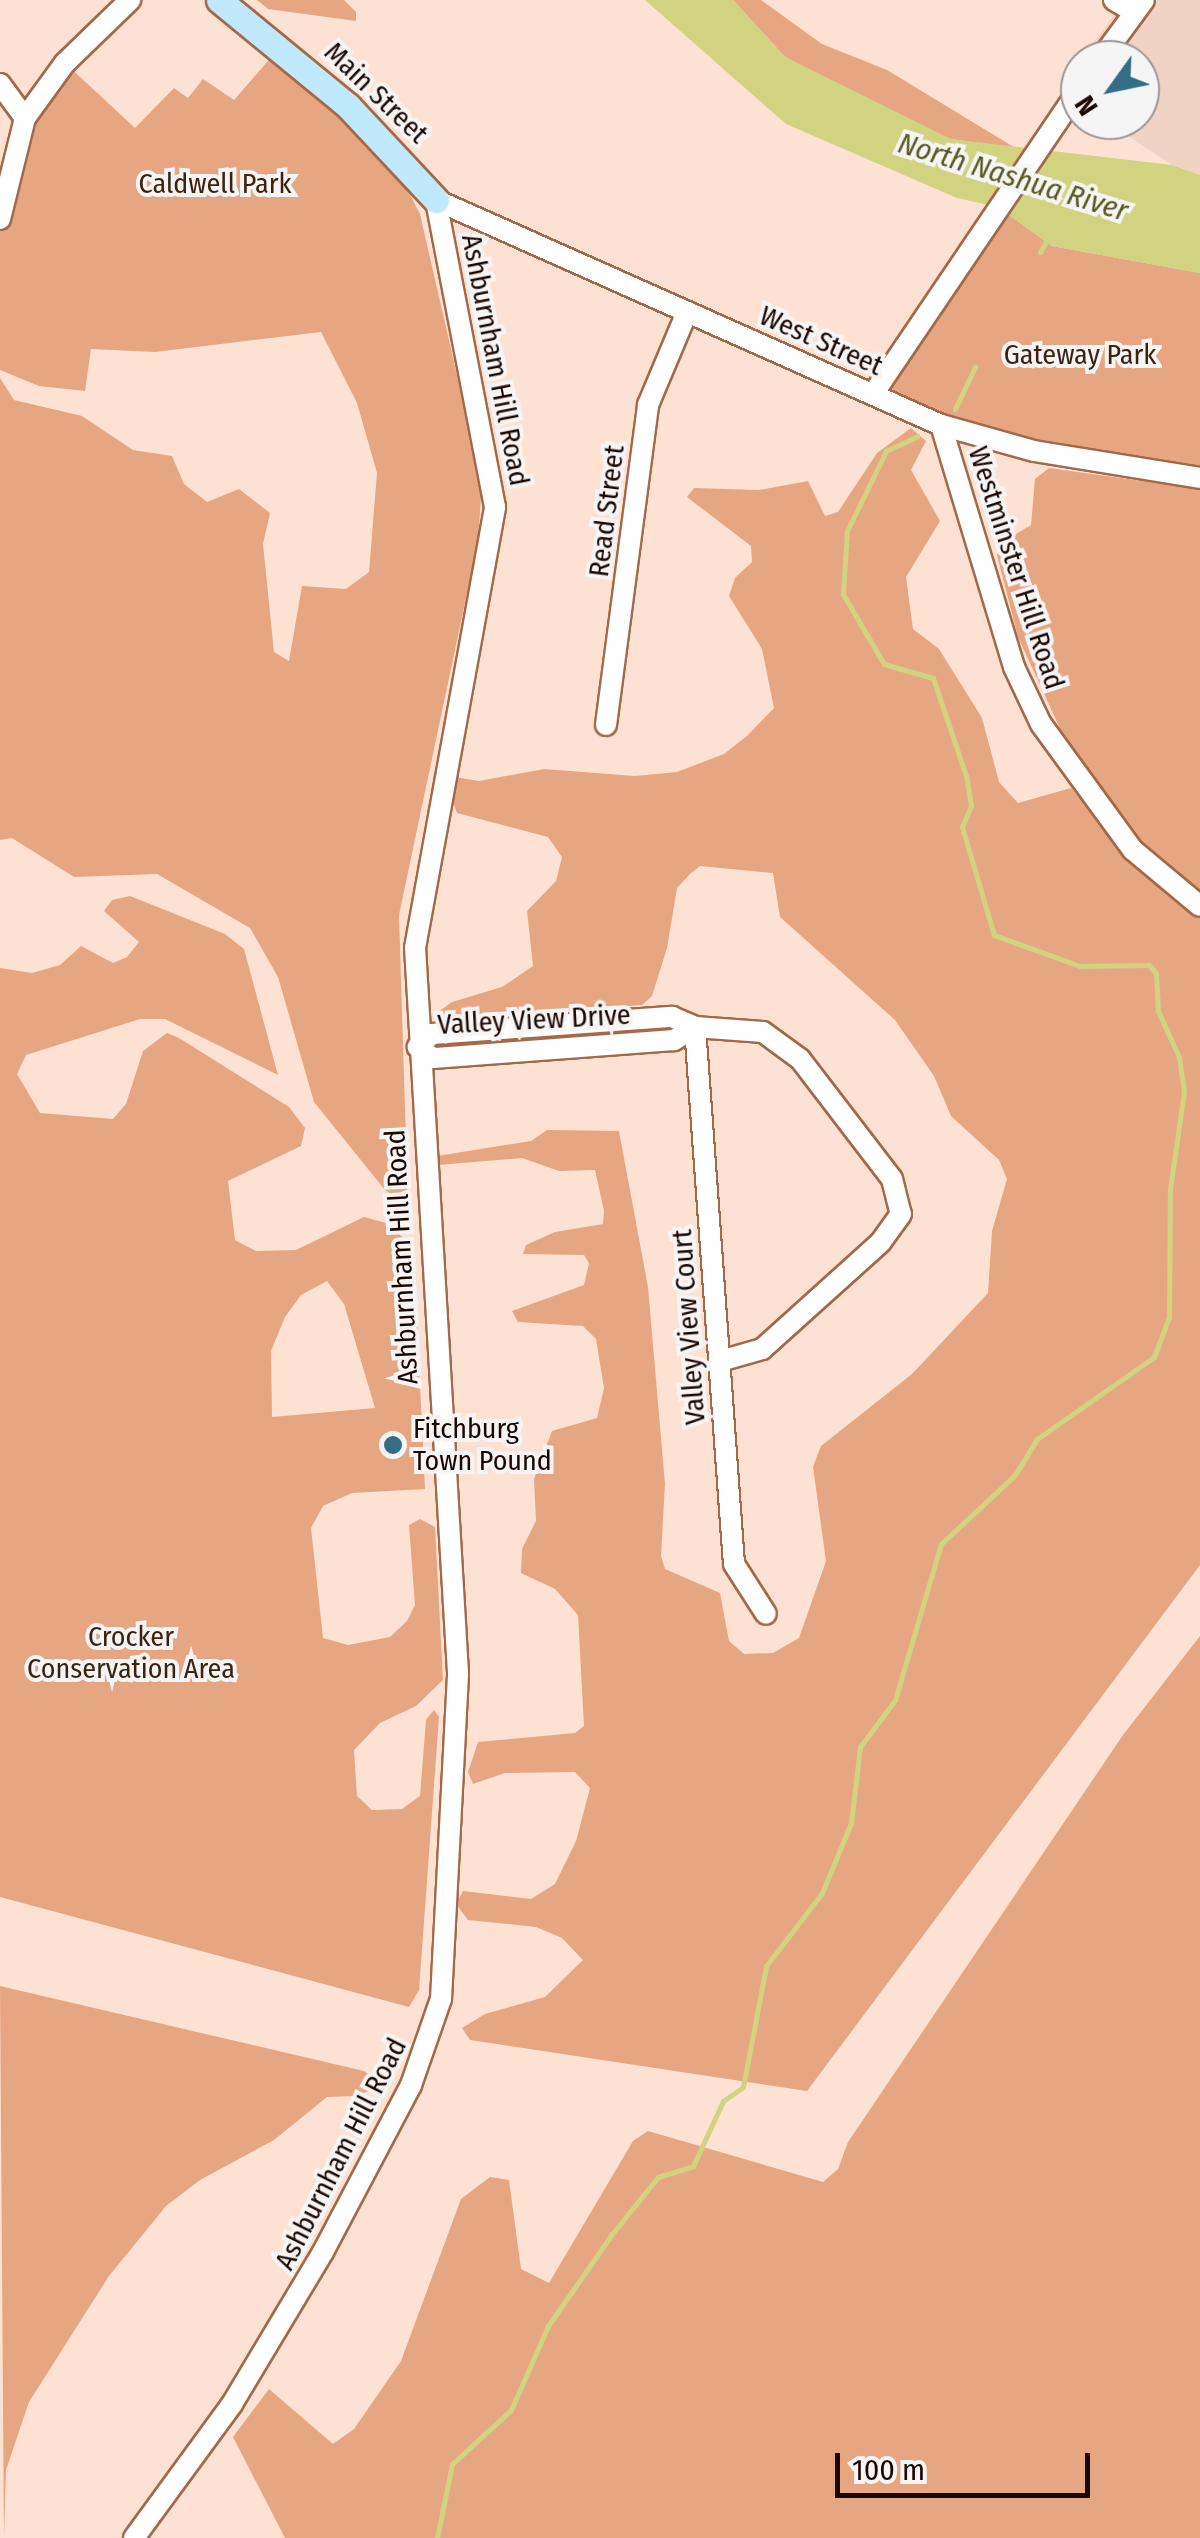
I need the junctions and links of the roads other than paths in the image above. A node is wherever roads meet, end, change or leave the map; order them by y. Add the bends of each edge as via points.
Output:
1 (130, 0) edge
2 (219, 0) edge
3 (1114, 0) edge
4 (1140, 6) edge
5 (1115, 40) edge
6 (0, 84) edge
7 (1060, 116) edge
8 (25, 118) junction
9 (436, 200) junction
10 (0, 218) edge
11 (687, 312) junction
12 (873, 394) junction
13 (941, 424) junction
14 (1200, 478) edge
15 (606, 725) dead end
16 (1200, 906) edge
17 (694, 1028) junction
18 (418, 1047) junction
19 (720, 1361) junction
20 (766, 1614) dead end
21 (134, 2538) edge

1 - 8 street via 65,63
2 - 9 main road, Main Street via 335,94
3 - 4 street
4 - 5 street
6 - 8 street
7 - 12 street
8 - 10 street
9 - 11 street, West Street
9 - 18 street, Ashburnham Hill Road via 495,507 418,916
11 - 12 street, West Street
11 - 15 street, Read Street via 648,405
12 - 13 street, West Street
13 - 14 street, West Street via 1034,451
13 - 16 street, Westminster Hill Road via 1014,667 1041,724 1133,850
17 - 18 street, Valley View Drive via 672,1016 432,1034
17 - 19 street, Valley View Court
17 - 19 street, Valley View Drive via 754,1029 784,1044 892,1179 901,1200 888,1235 777,1336 752,1354
18 - 21 street, Ashburnham Hill Road via 458,1673 440,1998 411,2086 323,2252 232,2404
19 - 20 street, Valley View Court via 734,1564

